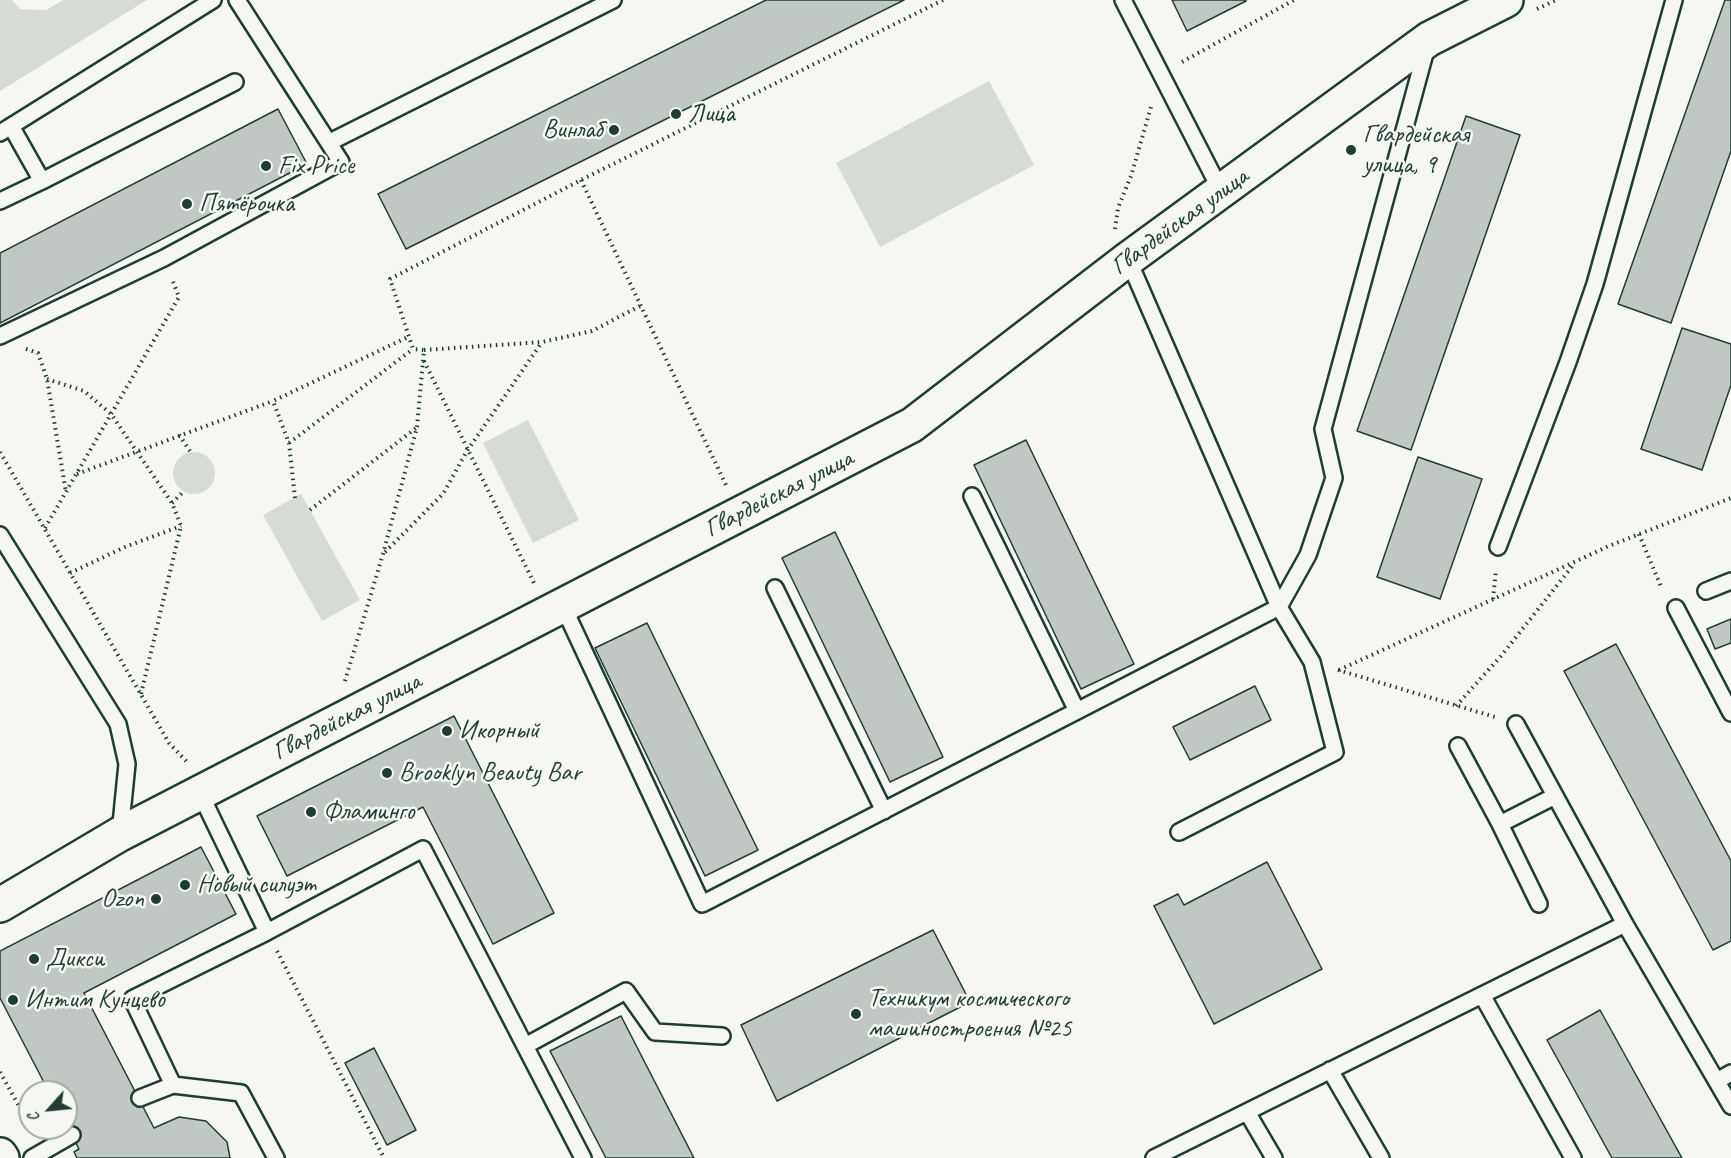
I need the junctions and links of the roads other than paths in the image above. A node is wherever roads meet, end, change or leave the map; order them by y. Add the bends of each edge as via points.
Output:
1 (213, 0) edge
2 (237, 0) edge
3 (613, 0) edge
4 (1124, 0) edge
5 (1506, 0) edge
6 (1674, 0) edge
7 (1429, 39) junction
8 (236, 82) dead end
9 (6, 130) edge
10 (330, 142) junction
11 (42, 181) junction
12 (1221, 191) junction
13 (0, 201) edge
14 (1128, 259) junction
15 (0, 336) edge
16 (972, 496) dead end
17 (0, 535) edge
18 (1498, 547) road end
19 (1731, 581) edge
20 (775, 588) dead end
21 (1706, 591) dead end
22 (1279, 607) junction
23 (1676, 608) road end
24 (556, 609) junction
25 (1077, 711) junction
26 (1731, 713) edge
27 (1516, 724) road end
28 (1458, 746) dead end
29 (200, 793) junction
30 (1555, 795) junction
31 (884, 811) junction
32 (1500, 824) junction
33 (1179, 832) dead end
34 (120, 834) junction
35 (1539, 904) dead end
36 (0, 905) edge
37 (1626, 924) junction
38 (267, 932) junction
39 (1482, 995) junction
40 (722, 1036) dead end
41 (525, 1046) junction
42 (1330, 1070) junction
43 (1731, 1073) edge
44 (1717, 1082) junction
45 (173, 1084) junction
46 (140, 1098) dead end
47 (1731, 1106) edge
48 (1247, 1112) junction
49 (62, 1140) edge
50 (32, 1158) edge
51 (276, 1158) edge
52 (583, 1158) edge
53 (1154, 1158) edge
54 (1274, 1158) edge
55 (1381, 1158) edge
56 (1573, 1158) edge

1 - 9 lane
2 - 10 lane
3 - 10 lane
4 - 12 lane
5 - 7 street, Гвардейская улица
6 - 18 lane via 1595,284
7 - 12 street, Гвардейская улица
7 - 22 lane via 1323,429 1334,478 1308,555
8 - 11 lane
9 - 11 lane
10 - 15 lane via 341,162 164,258
11 - 13 lane
12 - 14 street, Гвардейская улица
14 - 22 lane
14 - 24 street, Гвардейская улица via 912,425
16 - 25 lane
17 - 34 lane via 118,724 127,764
19 - 21 lane
20 - 31 lane
22 - 25 lane
22 - 33 lane via 1312,662 1335,752
23 - 26 lane
24 - 29 street, Гвардейская улица
24 - 31 lane via 702,904
25 - 31 lane
27 - 30 lane
28 - 32 lane
29 - 34 street, Гвардейская улица
29 - 38 lane
30 - 32 lane
30 - 37 lane
32 - 35 lane
34 - 36 street, Гвардейская улица
37 - 39 lane
37 - 44 lane
38 - 41 lane via 423,849
38 - 45 lane via 132,999
39 - 42 lane
39 - 56 lane
40 - 41 lane via 656,1032 626,991
41 - 52 lane
42 - 48 lane
42 - 55 lane
43 - 44 lane
44 - 47 lane
45 - 46 lane
45 - 51 lane via 241,1093
48 - 53 lane
48 - 54 lane
49 - 50 lane

